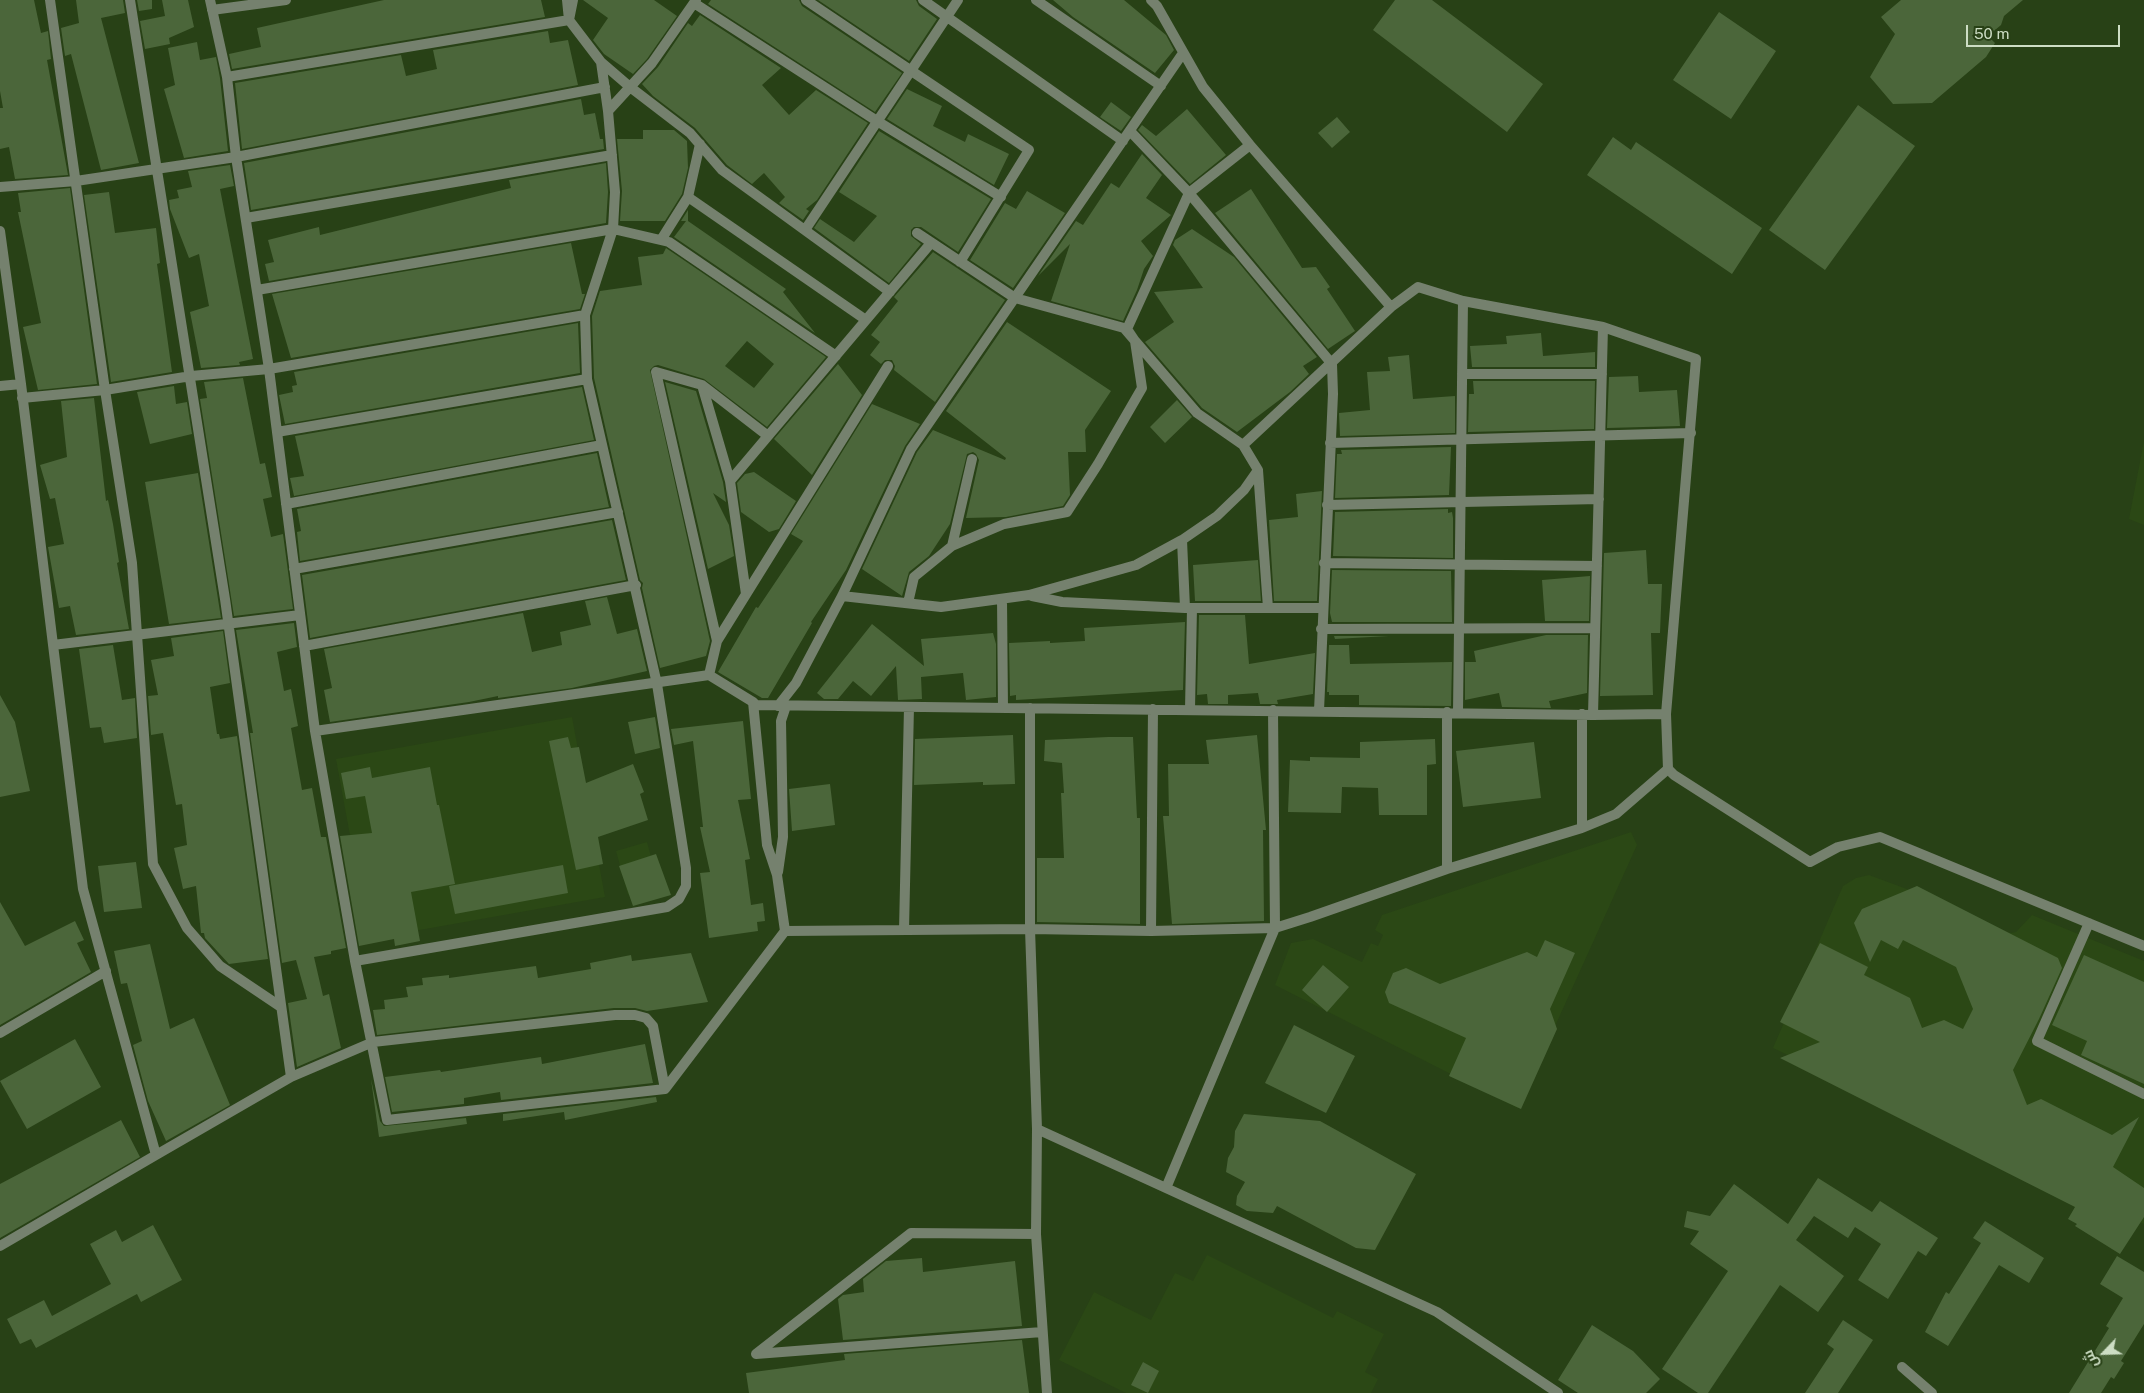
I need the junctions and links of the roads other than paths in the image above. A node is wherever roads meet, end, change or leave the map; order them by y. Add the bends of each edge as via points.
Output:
1 (50, 0) edge
2 (130, 0) edge
3 (286, 0) edge
4 (567, 0) edge
5 (573, 0) edge
6 (806, 0) edge
7 (923, 0) edge
8 (958, 0) edge
9 (1036, 0) edge
10 (1151, 0) edge
11 (695, 1) edge
12 (211, 5) edge
13 (947, 16) junction
14 (568, 20) junction
15 (1183, 53) junction
16 (601, 62) junction
17 (912, 70) junction
18 (227, 77) junction
19 (1161, 86) junction
20 (630, 87) junction
21 (605, 88) junction
22 (608, 111) junction
23 (877, 121) junction
24 (1130, 131) junction
25 (1123, 141) junction
26 (700, 144) junction
27 (1250, 145) junction
28 (612, 155) junction
29 (236, 157) junction
30 (157, 168) junction
31 (76, 181) junction
32 (0, 187) edge
33 (1189, 193) junction
34 (688, 197) junction
35 (1001, 197) junction
36 (246, 218) junction
37 (613, 228) junction
38 (805, 230) junction
39 (0, 231) edge
40 (916, 232) dead end
41 (661, 240) junction
42 (931, 243) junction
43 (960, 262) junction
44 (257, 290) junction
45 (890, 292) junction
46 (1015, 298) junction
47 (1463, 301) junction
48 (1392, 307) junction
49 (585, 315) junction
50 (866, 320) junction
51 (1602, 327) junction
52 (1135, 341) junction
53 (836, 356) junction
54 (1332, 364) junction
55 (888, 366) dead end
56 (269, 369) junction
57 (1462, 374) junction
58 (1602, 374) junction
59 (191, 376) junction
60 (587, 379) junction
61 (21, 384) junction
62 (702, 385) junction
63 (0, 386) edge
64 (105, 390) junction
65 (22, 398) junction
66 (277, 432) junction
67 (1691, 433) junction
68 (1600, 435) junction
69 (768, 436) junction
70 (1462, 439) junction
71 (1330, 443) junction
72 (602, 445) junction
73 (1243, 445) junction
74 (972, 459) dead end
75 (1258, 470) junction
76 (730, 481) junction
77 (1599, 499) junction
78 (1461, 502) junction
79 (286, 504) junction
80 (1327, 505) junction
81 (618, 512) junction
82 (1182, 540) junction
83 (952, 546) junction
84 (1324, 563) junction
85 (1460, 564) junction
86 (1597, 566) junction
87 (294, 569) junction
88 (636, 585) junction
89 (746, 594) junction
90 (1029, 595) junction
91 (842, 596) junction
92 (1002, 599) junction
93 (908, 603) junction
94 (1188, 608) junction
95 (1268, 608) junction
96 (1322, 608) junction
97 (300, 615) junction
98 (228, 624) junction
99 (1595, 628) junction
100 (1321, 629) junction
101 (1459, 629) junction
102 (137, 635) junction
103 (717, 641) junction
104 (53, 645) junction
105 (304, 646) junction
106 (710, 675) junction
107 (657, 684) junction
108 (753, 702) junction
109 (782, 706) junction
110 (909, 707) junction
111 (1003, 708) junction
112 (1030, 708) junction
113 (1153, 709) junction
114 (1190, 710) junction
115 (1273, 710) junction
116 (1319, 710) junction
117 (1447, 712) junction
118 (1458, 712) junction
119 (1666, 714) junction
120 (1587, 715) junction
121 (315, 731) junction
122 (1668, 769) junction
123 (1582, 828) junction
124 (1447, 869) junction
125 (777, 875) junction
126 (2089, 924) junction
127 (1275, 928) junction
128 (1030, 929) junction
129 (904, 930) junction
130 (785, 931) junction
131 (1151, 931) junction
132 (2144, 946) edge
133 (355, 961) junction
134 (106, 971) junction
135 (281, 1007) junction
136 (0, 1033) edge
137 (373, 1042) junction
138 (291, 1078) junction
139 (665, 1089) junction
140 (2144, 1094) edge
141 (1037, 1129) junction
142 (156, 1154) junction
143 (1166, 1188) junction
144 (1036, 1234) junction
145 (0, 1246) edge
146 (1042, 1332) junction
147 (1902, 1367) dead end
148 (1047, 1393) edge
149 (1558, 1393) edge
150 (1932, 1393) edge

1 - 31 street
2 - 30 street
3 - 12 street
4 - 14 street
5 - 14 street
6 - 17 street
7 - 13 street
8 - 13 street
9 - 19 street
10 - 15 street
11 - 20 street via 652,63
11 - 23 street
12 - 18 street
13 - 17 street
13 - 25 street
14 - 16 street
14 - 18 street
15 - 19 street
15 - 27 street via 1203,87
16 - 20 street
16 - 21 street
17 - 23 street
17 - 35 street via 1028,150
18 - 29 street
19 - 24 street
20 - 22 street
20 - 26 street
21 - 22 street
21 - 29 street
22 - 28 street
23 - 35 street
23 - 38 street
24 - 25 street
24 - 33 street
25 - 46 street
26 - 34 street
26 - 38 street via 722,170
27 - 33 street
27 - 48 street
28 - 36 street
28 - 37 street
29 - 30 street
29 - 36 street
30 - 31 street
30 - 59 street
31 - 32 street
31 - 64 street
33 - 52 street via 1127,330
33 - 54 street
34 - 41 street
34 - 50 street
35 - 43 street
36 - 44 street
37 - 41 street
37 - 44 street
37 - 49 street
38 - 45 street
39 - 61 street
40 - 42 street
41 - 53 street via 669,242
42 - 43 street
42 - 45 street
43 - 46 street
44 - 56 street
45 - 50 street
46 - 52 street via 1124,328
46 - 91 street via 911,449
47 - 48 street via 1418,287
47 - 51 street
47 - 57 street
48 - 54 street
49 - 56 street
49 - 60 street
50 - 53 street
51 - 58 street
51 - 67 street via 1696,359
52 - 73 street via 1197,413
52 - 83 street via 1142,388 1067,512 1004,524
53 - 69 street
54 - 71 street
54 - 73 street
55 - 89 street
56 - 59 street
56 - 66 street
57 - 58 street
57 - 70 street
58 - 68 street
59 - 64 street
59 - 98 street
60 - 66 street
60 - 72 street
61 - 63 street
61 - 65 street
62 - 69 street
62 - 76 street
62 - 103 street via 656,372
64 - 65 street
64 - 102 street via 132,563
65 - 104 street
66 - 79 street
67 - 68 street
67 - 119 street
68 - 70 street
68 - 77 street
69 - 76 street
70 - 71 street
70 - 78 street
71 - 80 street
72 - 79 street
72 - 81 street
73 - 75 street
74 - 83 street
75 - 82 street via 1244,490 1217,516
75 - 95 street
76 - 89 street
77 - 78 street
77 - 86 street
78 - 80 street
78 - 85 street
79 - 87 street
80 - 84 street
81 - 87 street
81 - 88 street
82 - 90 street via 1136,565
82 - 94 street
83 - 93 street via 914,577
84 - 85 street
84 - 96 street
85 - 86 street
85 - 101 street
86 - 99 street
87 - 97 street
88 - 105 street
88 - 107 street
89 - 103 street
90 - 92 street
90 - 94 street via 1062,602
91 - 93 street
91 - 109 street
92 - 93 street via 940,607
92 - 111 street
94 - 95 street
94 - 114 street
95 - 96 street
96 - 100 street
97 - 98 street
97 - 105 street
98 - 102 street
98 - 135 street
99 - 101 street
99 - 120 street
100 - 101 street
100 - 116 street
101 - 118 street
102 - 104 street
102 - 135 street via 152,864 187,928 220,966
103 - 106 street
104 - 134 street via 83,889
105 - 121 street
106 - 107 street
106 - 108 street
107 - 121 street
107 - 133 street via 686,868 686,886 679,899 667,908
108 - 109 street via 756,705
108 - 125 street via 767,845
109 - 110 street
109 - 125 street via 783,837
110 - 111 street
110 - 129 street
111 - 112 street
112 - 113 street
112 - 128 street
113 - 114 street
113 - 131 street
114 - 115 street
115 - 116 street
115 - 127 street
116 - 117 street
117 - 118 street
117 - 124 street
118 - 120 street
119 - 120 street
119 - 122 street
120 - 123 street
121 - 133 street
122 - 123 street via 1616,814
122 - 126 street via 1674,776 1810,862 1838,847 1880,837
123 - 124 street
124 - 127 street
125 - 130 street
126 - 132 street
126 - 140 street via 2037,1041
127 - 131 street
127 - 143 street
128 - 129 street
128 - 131 street
128 - 141 street
129 - 130 street
130 - 139 street
133 - 137 street
134 - 136 street
134 - 142 street
135 - 138 street
137 - 138 street
137 - 139 street via 636,1015 646,1018 653,1026
137 - 139 street via 387,1120
138 - 142 street
141 - 143 street
141 - 144 street
142 - 145 street
143 - 149 street via 1437,1312
144 - 146 street
144 - 146 street via 911,1233 756,1354
146 - 148 street
147 - 150 street

